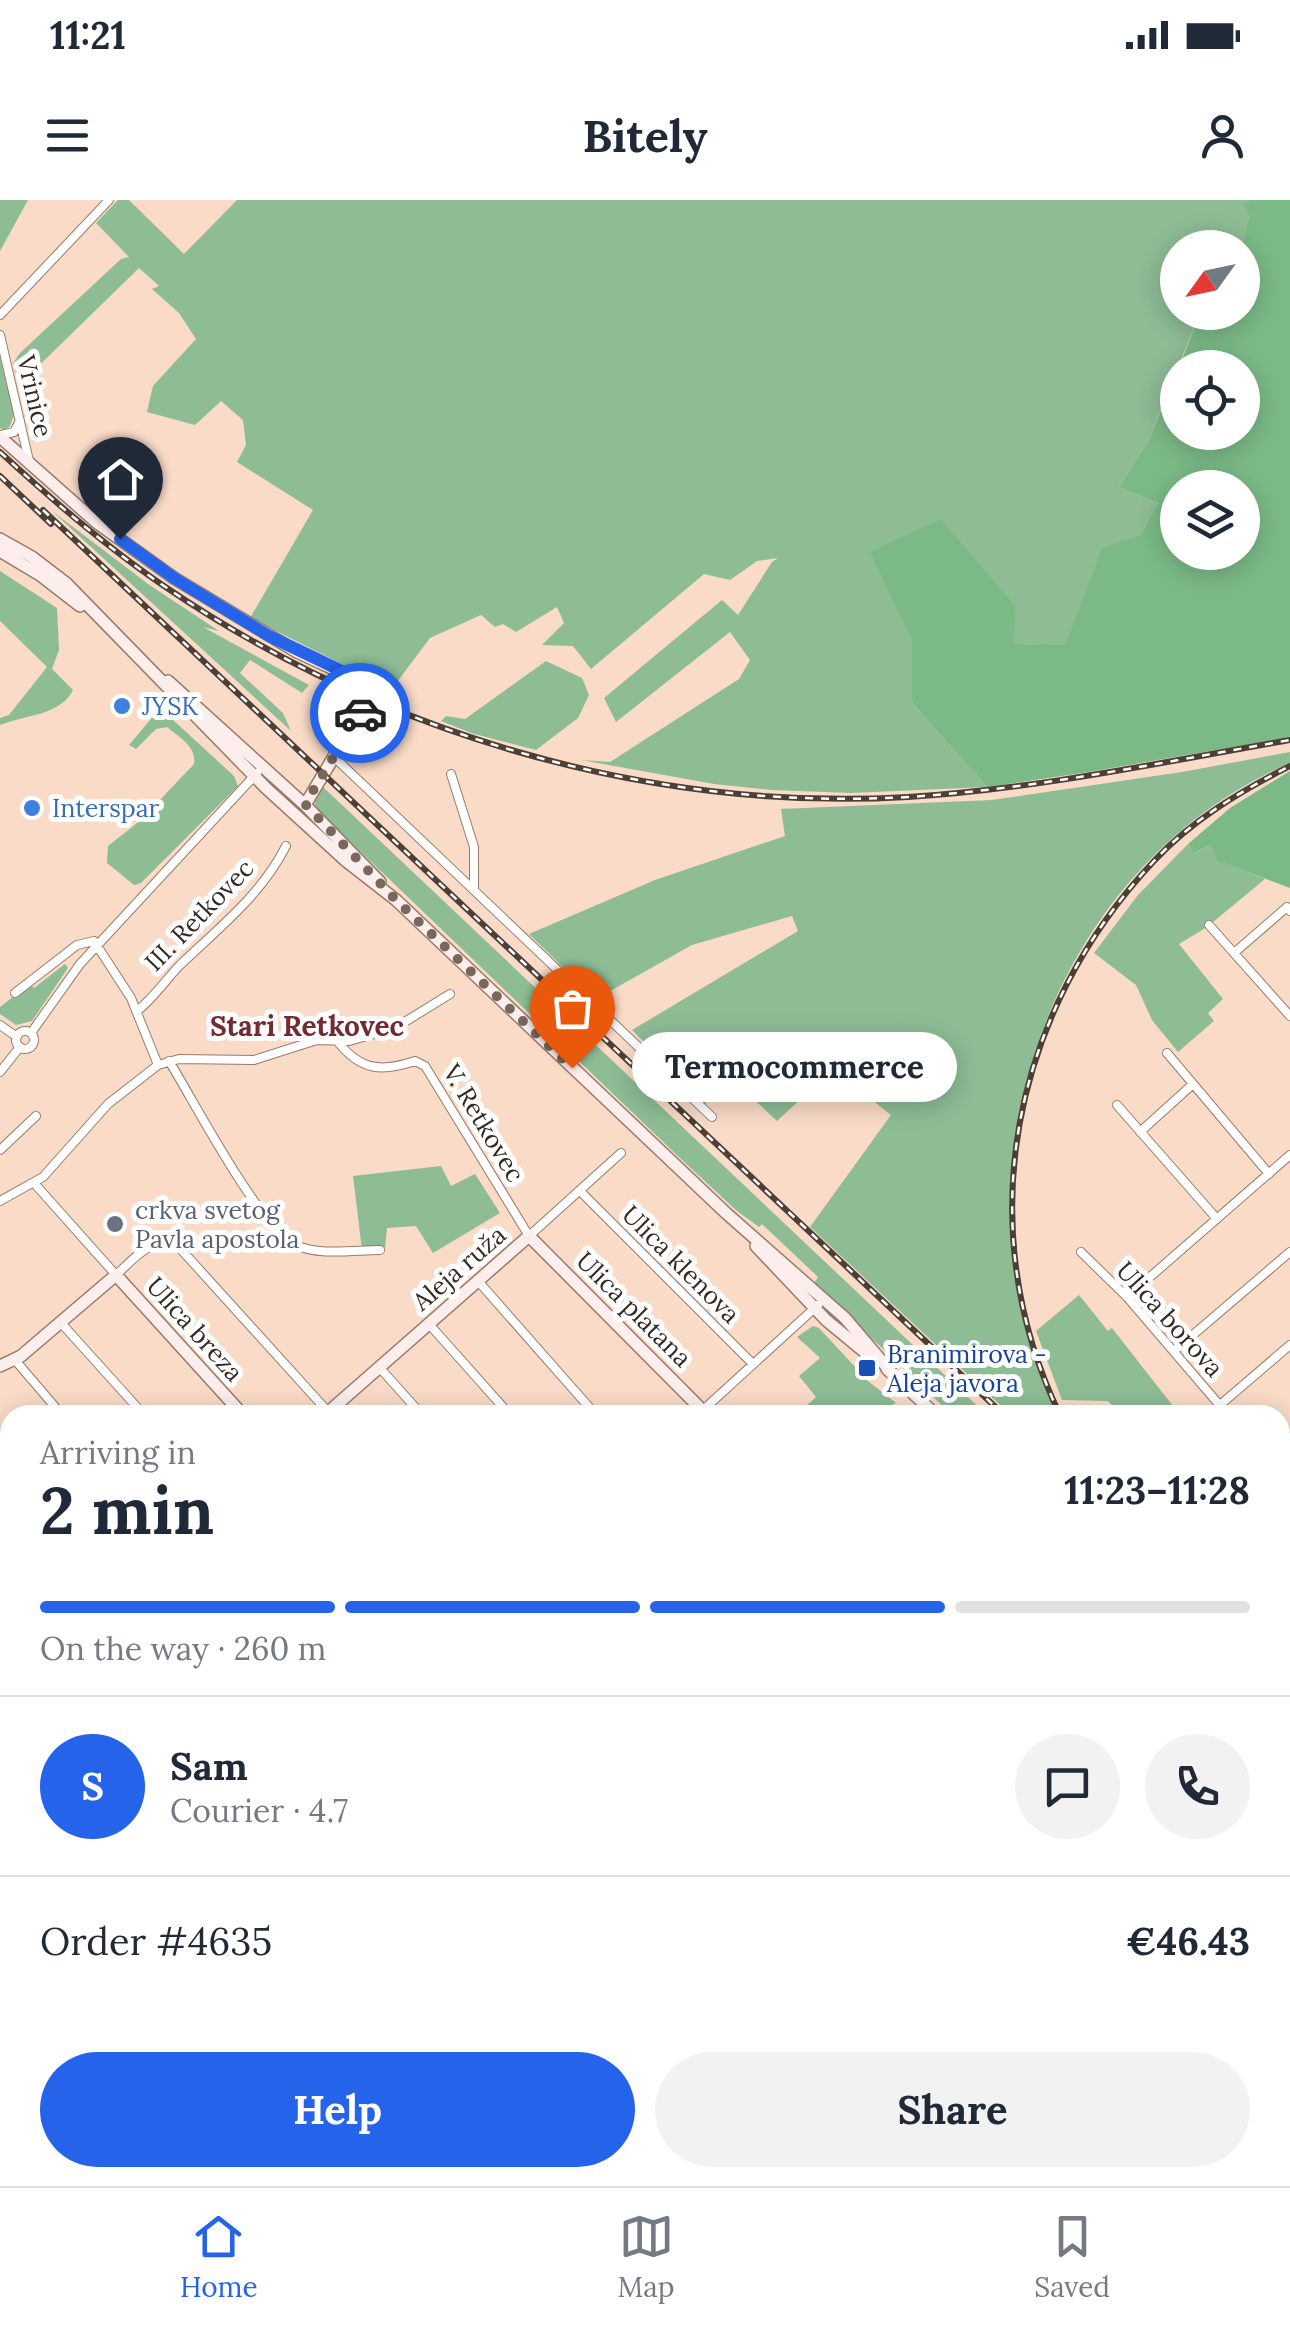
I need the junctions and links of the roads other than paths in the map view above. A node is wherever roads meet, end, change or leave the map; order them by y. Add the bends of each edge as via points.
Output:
1 (109, 200) edge
2 (0, 315) edge
3 (0, 336) edge
4 (20, 421) junction
5 (0, 436) edge
6 (30, 465) junction
7 (0, 540) edge
8 (0, 551) edge
9 (92, 612) junction
10 (334, 757) junction
11 (258, 771) junction
12 (452, 774) dead end
13 (305, 804) junction
14 (286, 846) dead end
15 (474, 890) junction
16 (396, 900) junction
17 (1290, 911) edge
18 (1209, 924) dead end
19 (98, 946) junction
20 (1234, 952) junction
21 (15, 993) dead end
22 (450, 994) dead end
23 (137, 1010) junction
24 (1290, 1016) edge
25 (0, 1025) edge
26 (30, 1033) junction
27 (17, 1037) junction
28 (338, 1042) junction
29 (20, 1047) junction
30 (1167, 1053) dead end
31 (169, 1061) junction
32 (158, 1064) junction
33 (0, 1072) edge
34 (1193, 1084) junction
35 (1116, 1105) dead end
36 (36, 1116) dead end
37 (712, 1117) dead end
38 (1140, 1132) junction
39 (0, 1150) edge
40 (621, 1153) dead end
41 (1290, 1156) edge
42 (1268, 1174) junction
43 (34, 1183) junction
44 (581, 1192) junction
45 (0, 1201) edge
46 (726, 1214) junction
47 (1217, 1219) junction
48 (530, 1236) junction
49 (380, 1250) dead end
50 (1080, 1252) dead end
51 (1290, 1252) edge
52 (116, 1275) junction
53 (478, 1281) junction
54 (1127, 1297) junction
55 (825, 1299) junction
56 (815, 1308) junction
57 (62, 1324) junction
58 (429, 1324) junction
59 (1290, 1345) edge
60 (1174, 1352) junction
61 (15, 1360) junction
62 (754, 1364) junction
63 (0, 1366) edge
64 (379, 1367) junction
65 (890, 1372) junction
66 (53, 1405) edge
67 (135, 1405) edge
68 (234, 1405) edge
69 (320, 1405) edge
70 (338, 1405) edge
71 (413, 1405) edge
72 (501, 1405) edge
73 (587, 1405) edge
74 (694, 1405) edge
75 (710, 1405) edge
76 (925, 1405) edge
77 (1219, 1405) edge
78 (1221, 1405) edge

1 - 2 street
3 - 4 street, Vrinice
4 - 5 street via 14,432
4 - 6 street, Vrinice
5 - 6 main road
6 - 10 main road via 174,578 298,652 372,687
7 - 9 main road via 53,572
8 - 9 main road
9 - 11 main road
10 - 13 main road
10 - 15 street
11 - 13 main road
11 - 16 main road
11 - 19 street
12 - 15 street via 474,847
13 - 16 main road
14 - 23 street, III. Retkovec via 250,900
15 - 37 street
16 - 46 main road
17 - 20 street
18 - 20 street
19 - 21 street via 90,940 78,945
19 - 23 street
19 - 26 street
20 - 24 street
22 - 28 street via 394,1028
23 - 32 street
25 - 27 street
26 - 27 street
26 - 29 street via 32,1045
27 - 29 street
28 - 31 street via 316,1040 254,1060
28 - 48 street, V. Retkovec via 374,1068 415,1061 425,1066
29 - 33 street
30 - 34 street
31 - 32 street
31 - 49 street via 264,1216 286,1238 309,1249
32 - 43 street via 108,1104
34 - 38 street
34 - 42 street
35 - 38 street
36 - 39 street
38 - 47 street
40 - 44 street, Aleja ruža
41 - 42 street
42 - 47 street
43 - 45 street
43 - 52 street, Ulica breza
44 - 48 street, Aleja ruža
44 - 62 street, Ulica klenova
46 - 55 main road
46 - 56 main road
47 - 54 street
48 - 53 main road, Aleja ruža
48 - 74 main road, Ulica platana
50 - 54 street, Ulica borova
51 - 60 street
52 - 57 main road
52 - 68 main road, Ulica breza
52 - 69 street via 167,1241 188,1256
53 - 58 main road, Aleja ruža
53 - 73 street
54 - 60 street, Ulica borova
55 - 56 street
55 - 65 main road
56 - 62 street
56 - 65 main road
57 - 61 main road
57 - 67 street
58 - 64 main road, Aleja ruža
58 - 72 street
59 - 78 street
60 - 77 street, Ulica borova
61 - 63 main road
61 - 66 street
62 - 75 street
64 - 70 main road, Aleja ruža
64 - 71 street
65 - 76 main road

